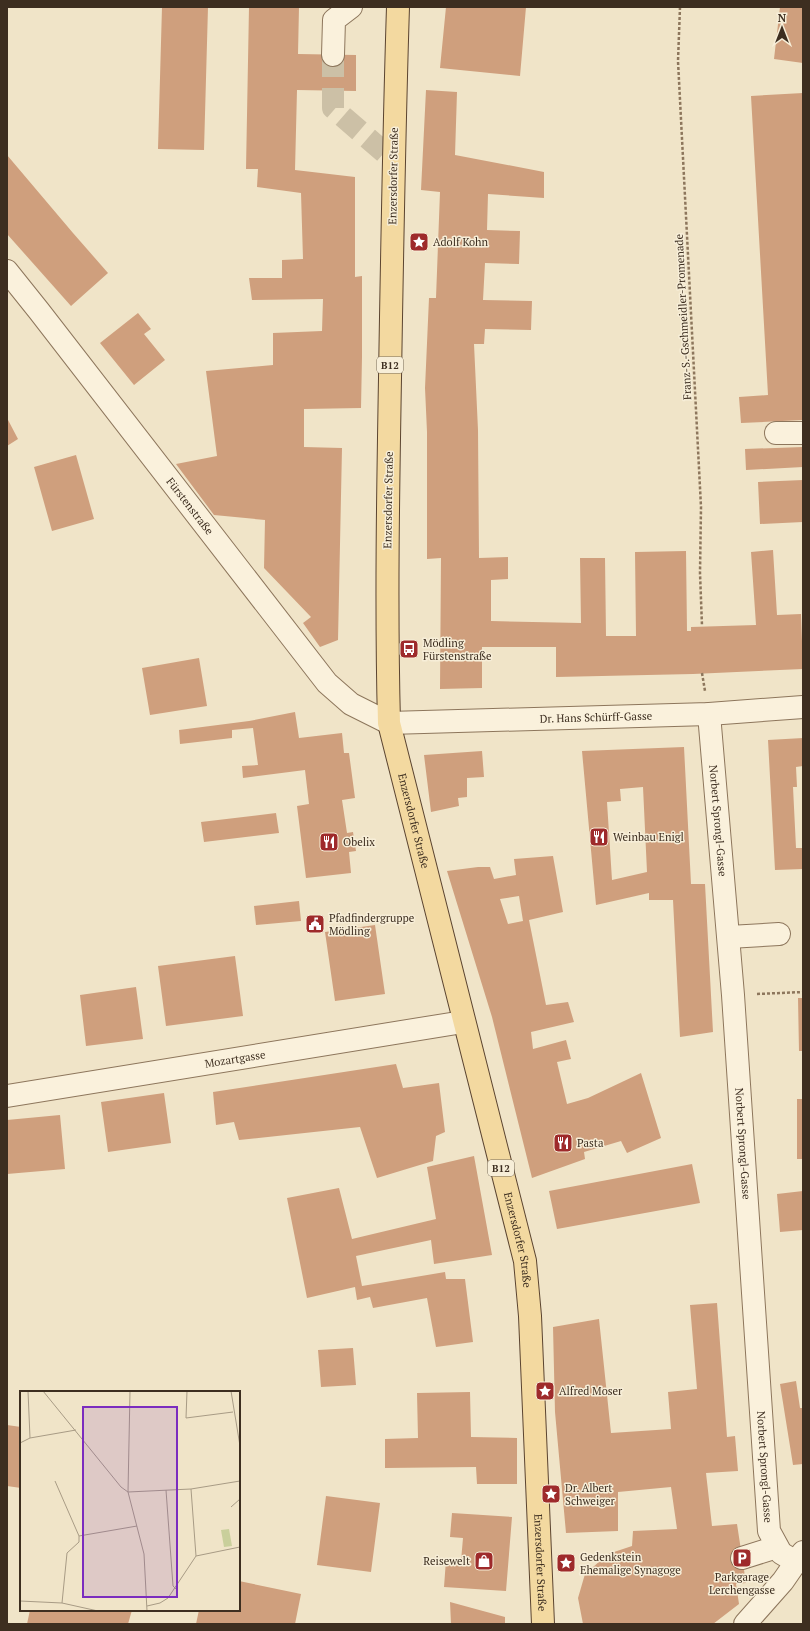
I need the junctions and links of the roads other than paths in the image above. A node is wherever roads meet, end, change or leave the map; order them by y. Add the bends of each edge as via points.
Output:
1 (351, 7) edge
2 (398, 7) edge
3 (333, 55) tunnel mouth
4 (7, 271) edge
5 (776, 433) dead end
6 (803, 433) edge
7 (803, 707) edge
8 (709, 714) junction
9 (389, 723) junction
10 (779, 934) dead end
11 (729, 937) junction
12 (463, 1022) junction
13 (7, 1096) edge
14 (778, 1547) junction
15 (800, 1557) edge
16 (742, 1558) dead end
17 (543, 1624) edge
18 (745, 1624) edge

1 - 3 street via 334,20
2 - 9 main road, Enzersdorfer Straße / B12 via 387,502
4 - 9 street, Fürstenstraße via 327,683 351,704
5 - 6 street
7 - 8 street, Dr. Hans Schürff-Gasse
8 - 9 street, Dr. Hans Schürff-Gasse
8 - 11 street, Norbert Sprongl-Gasse
9 - 12 main road, Enzersdorfer Straße / B12
10 - 11 street
11 - 14 street, Norbert Sprongl-Gasse via 769,1531
12 - 13 street, Mozartgasse
12 - 17 main road, Enzersdorfer Straße / B12 via 525,1261
14 - 15 street, Norbert Sprongl-Gasse via 781,1552
14 - 16 street
15 - 18 street via 783,1582

